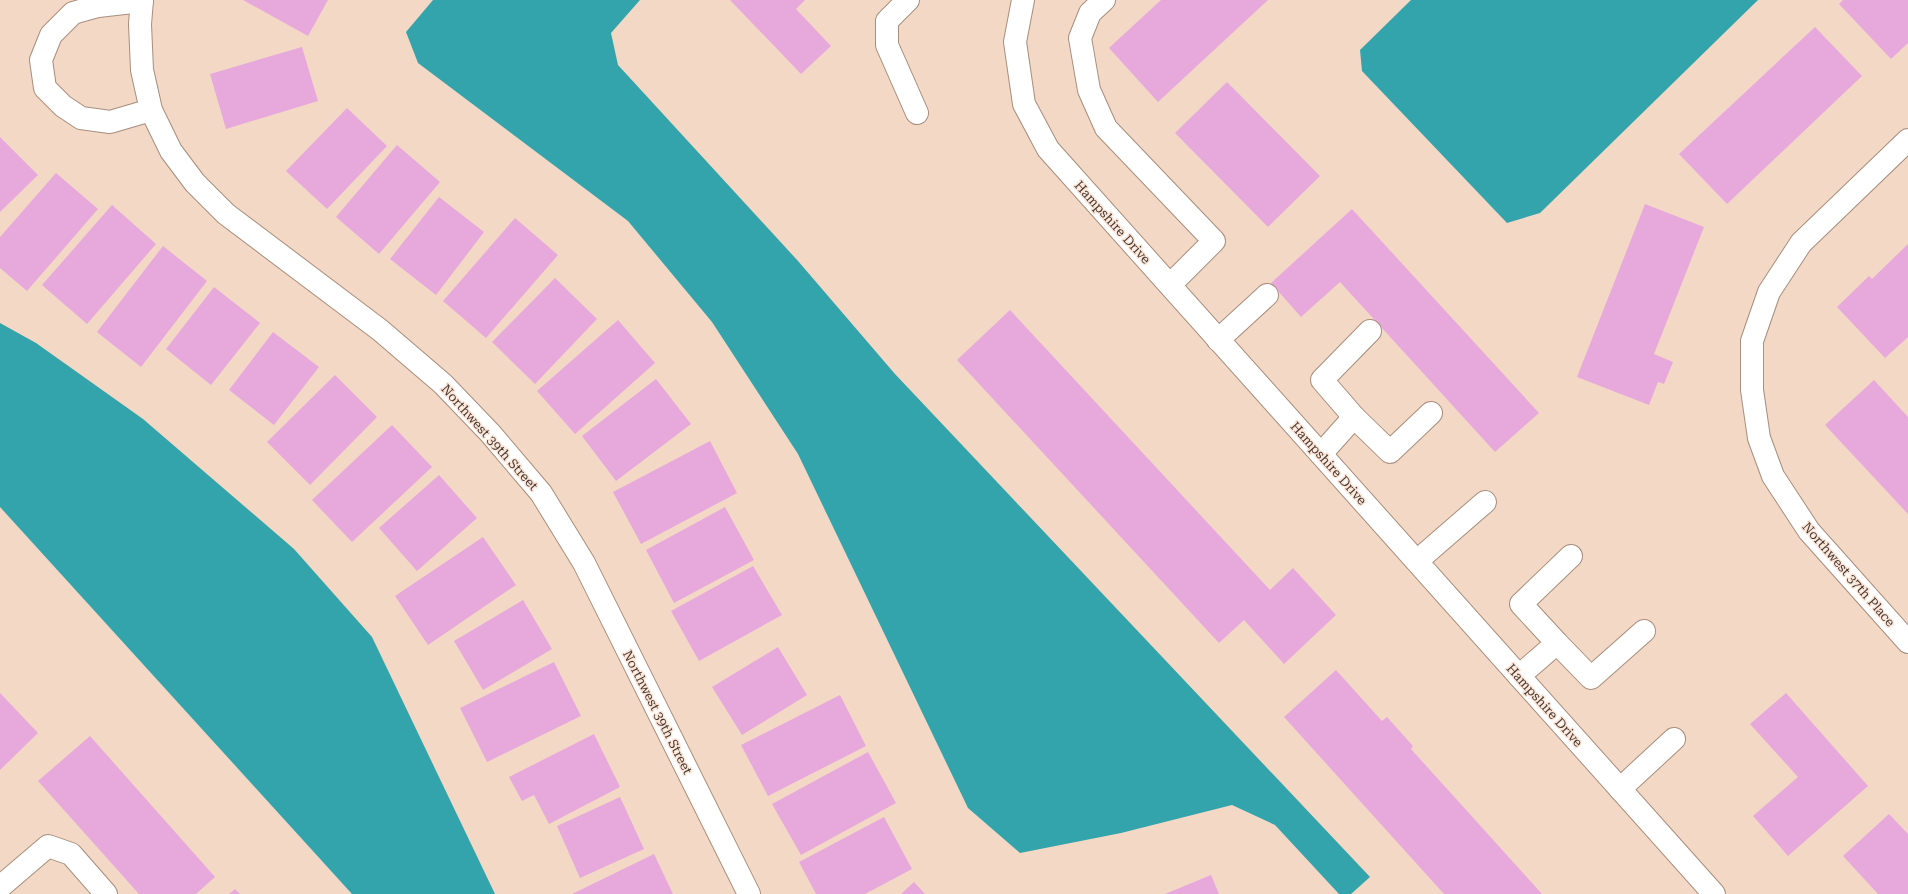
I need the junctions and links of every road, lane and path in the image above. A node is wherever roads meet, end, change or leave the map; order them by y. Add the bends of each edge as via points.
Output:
1 (908, 0) edge
2 (1023, 0) edge
3 (1104, 0) edge
4 (142, 1) edge
5 (151, 110) junction
6 (917, 113) dead end
7 (1908, 140) edge
8 (1170, 286) junction
9 (1267, 295) dead end
10 (1370, 331) dead end
11 (1218, 340) junction
12 (1431, 413) dead end
13 (1354, 417) junction
14 (1320, 454) junction
15 (1486, 502) dead end
16 (1572, 556) dead end
17 (1417, 561) junction
18 (1644, 631) dead end
19 (1908, 642) edge
20 (1557, 643) junction
21 (1519, 676) junction
22 (1674, 739) dead end
23 (1620, 789) junction
24 (0, 888) edge
25 (106, 894) edge
26 (749, 894) edge
27 (1714, 894) edge

1 - 6 street via 887,21 887,45
2 - 8 street, Hampshire Drive via 1015,42 1024,104 1048,149
3 - 8 street via 1090,13 1080,38 1089,90 1106,128 1214,241
4 - 5 street, Northwest 39th Street via 142,70
4 - 5 street via 98,6 73,13 51,35 41,60 45,88 63,106 81,118 110,122
5 - 26 street, Northwest 39th Street via 171,151 195,183 226,214 380,330 442,384 490,433 541,493 584,563
7 - 19 street, Northwest 37th Place via 1800,243 1769,292 1752,341 1752,390 1759,438 1773,476 1809,531
8 - 11 street, Hampshire Drive
9 - 11 street
10 - 13 street via 1322,380
11 - 14 street, Hampshire Drive
12 - 13 street via 1390,452
13 - 14 street
14 - 17 street, Hampshire Drive
15 - 17 street
16 - 20 street via 1521,604
17 - 21 street, Hampshire Drive
18 - 20 street via 1591,678
20 - 21 street
21 - 23 street, Hampshire Drive
22 - 23 street
23 - 27 street, Hampshire Drive
24 - 25 street via 48,846 71,854

